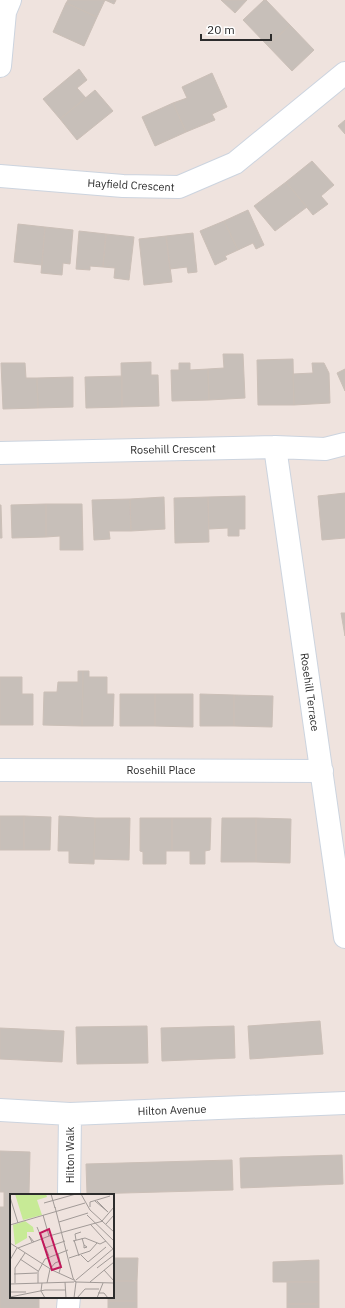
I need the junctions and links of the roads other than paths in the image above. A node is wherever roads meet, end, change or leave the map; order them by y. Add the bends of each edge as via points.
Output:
1 (10, 0) edge
2 (0, 66) edge
3 (345, 73) edge
4 (0, 176) edge
5 (345, 444) edge
6 (275, 447) junction
7 (0, 453) edge
8 (0, 770) edge
9 (322, 771) junction
10 (345, 937) edge
11 (345, 1103) edge
12 (0, 1110) edge
13 (70, 1114) junction
14 (69, 1194) edge

1 - 2 street via 5,12
3 - 4 street, Hayfield Crescent via 235,163 179,188
5 - 6 street, Rosehill Crescent via 325,449
6 - 7 street, Rosehill Crescent
6 - 9 street, Rosehill Terrace
8 - 9 street, Rosehill Place
9 - 10 street, Rosehill Terrace
11 - 13 street, Hilton Avenue
12 - 13 street, Hilton Avenue
13 - 14 street, Hilton Walk

